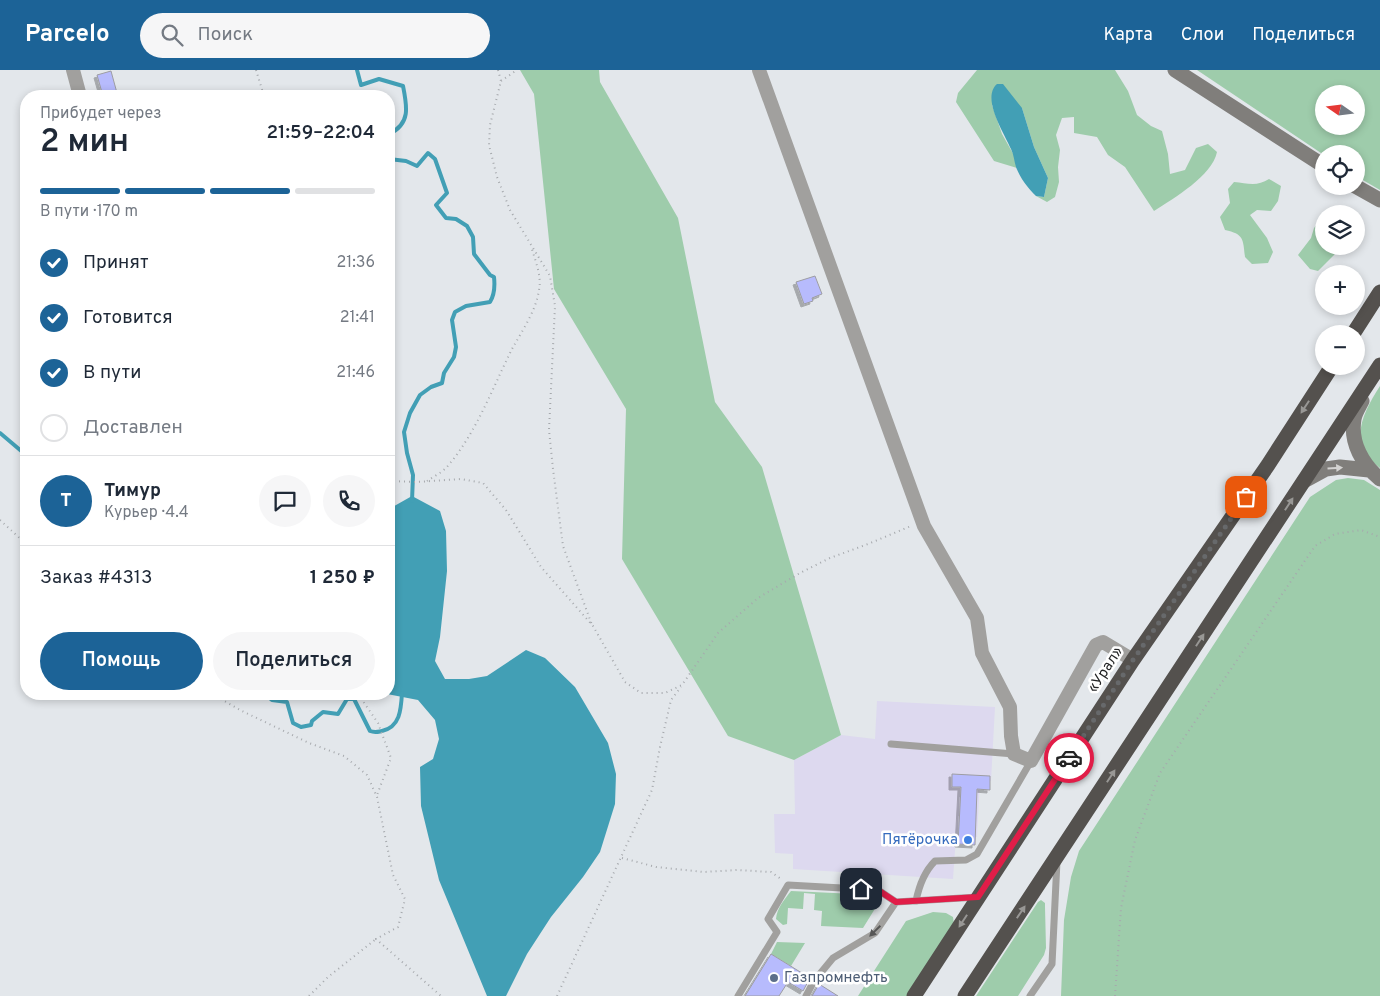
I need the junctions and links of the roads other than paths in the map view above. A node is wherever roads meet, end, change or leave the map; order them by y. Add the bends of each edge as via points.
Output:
1 (73, 70) edge
2 (759, 70) edge
3 (1175, 70) edge
4 (78, 90) edge
5 (1315, 160) edge
6 (1368, 194) edge
7 (1380, 208) edge
8 (1380, 284) edge
9 (1378, 295) edge
10 (1359, 325) edge
11 (1376, 370) edge
12 (1326, 375) edge
13 (1374, 474) edge
14 (1304, 481) junction
15 (1133, 660) junction
16 (891, 744) dead end
17 (1014, 754) junction
18 (1031, 761) junction
19 (1058, 857) junction
20 (978, 897) junction
21 (916, 901) junction
22 (896, 902) junction
23 (738, 996) edge
24 (806, 996) edge
25 (914, 996) edge
26 (966, 996) edge
27 (1030, 996) edge

1 - 4 street
2 - 17 street via 922,521 977,618 982,653 1010,707
3 - 5 main road
6 - 7 main road
8 - 9 main road
9 - 10 highway
11 - 13 main road via 1354,419 1354,439 1359,454
11 - 14 highway
12 -> 15 highway, «Урал»
14 -> 13 main road via 1326,469 1340,467
19 -> 14 highway
15 - 18 street via 1103,642 1096,645
15 - 20 highway, «Урал»
16 - 17 lane
17 - 18 street
18 - 21 lane via 977,854 966,860 935,861 928,867
26 -> 19 highway
19 - 27 lane via 1052,964
20 - 21 lane
20 -> 25 highway, «Урал»
21 - 22 lane
22 - 23 lane via 878,890 788,885 768,919 777,932
22 -> 24 lane via 876,933 832,958

